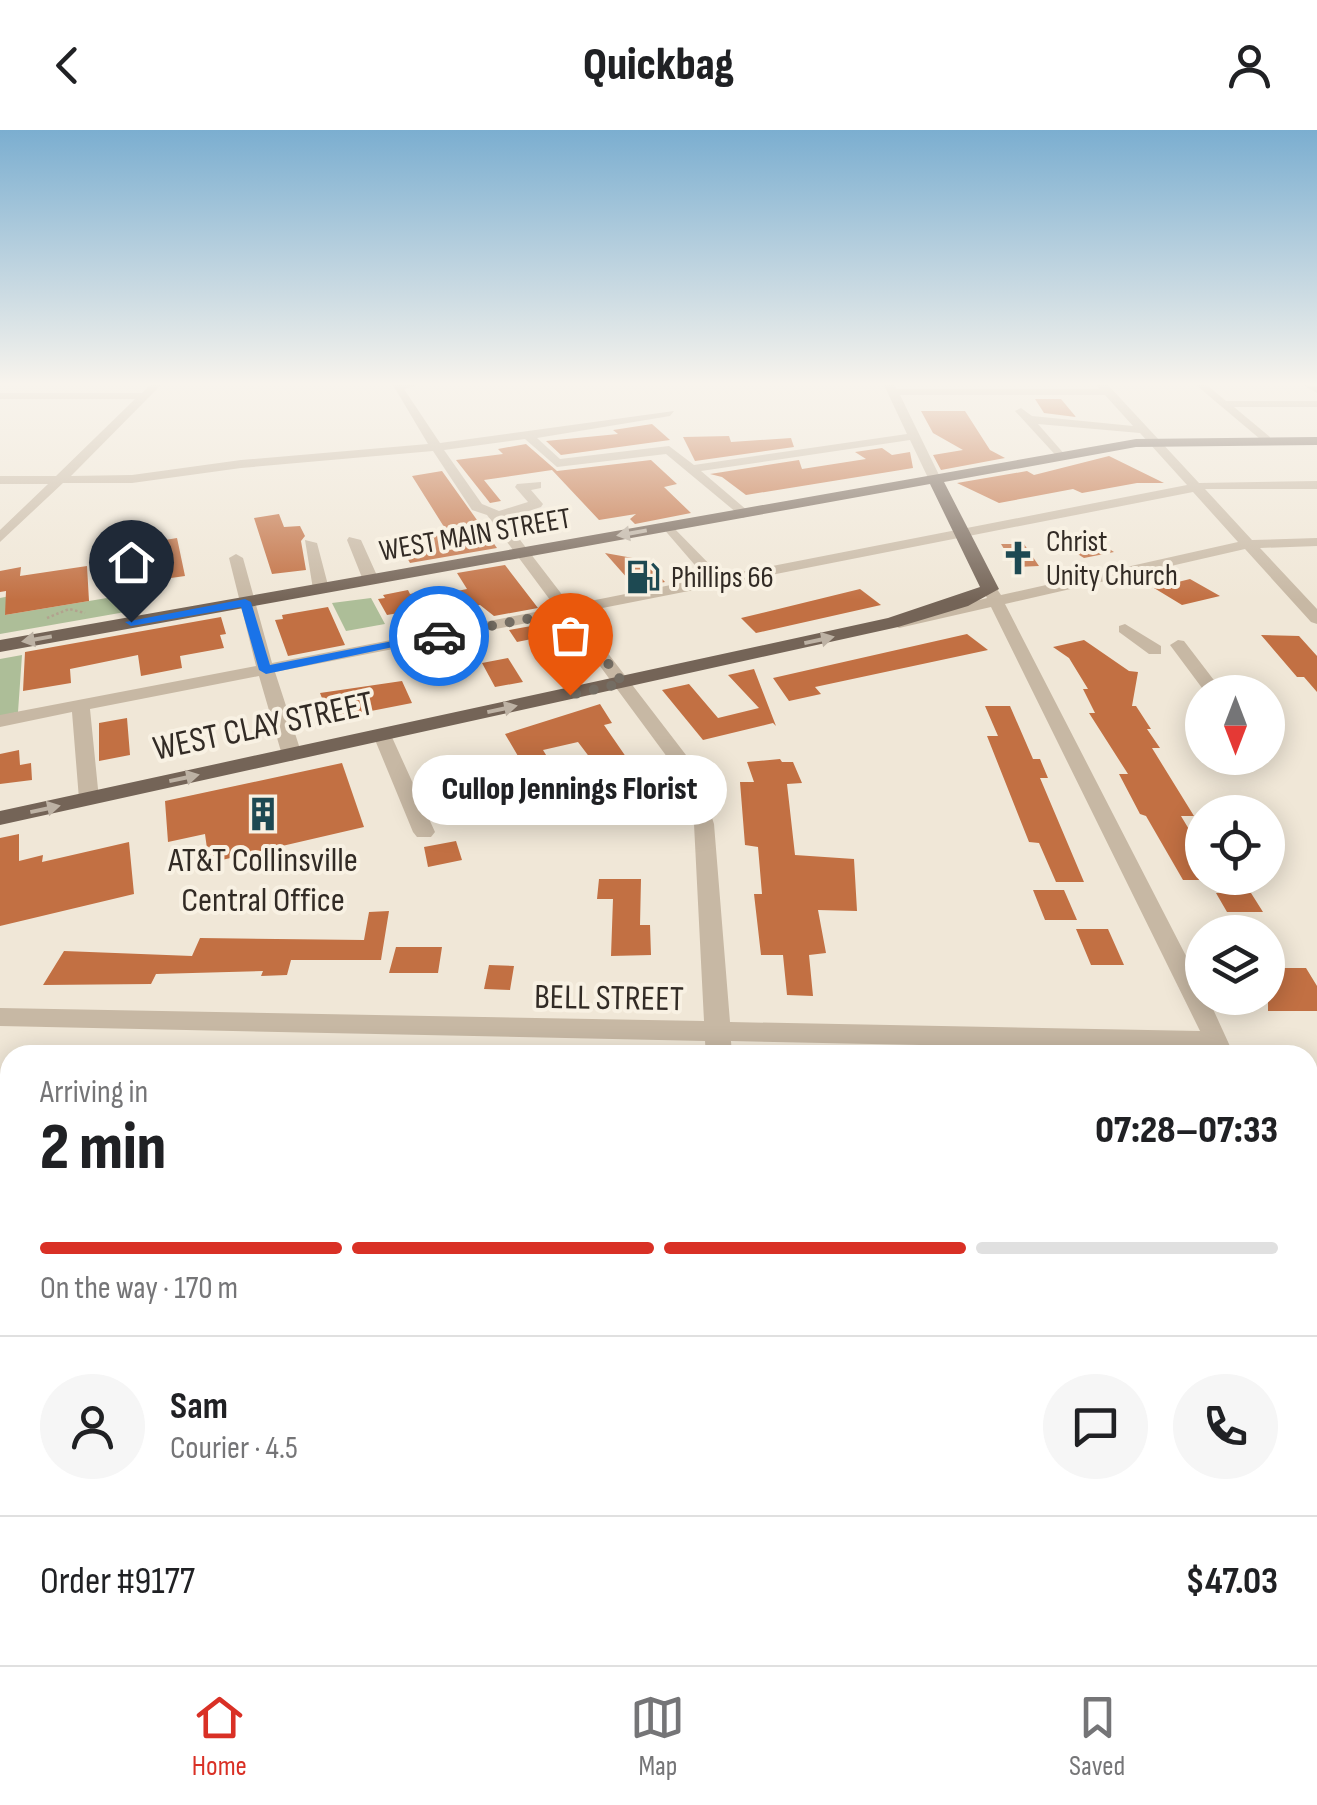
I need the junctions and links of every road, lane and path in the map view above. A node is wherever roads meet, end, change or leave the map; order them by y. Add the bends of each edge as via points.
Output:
1 (83, 457) edge
2 (331, 457) edge
3 (442, 457) edge
4 (550, 457) edge
5 (602, 457) edge
6 (675, 457) edge
7 (770, 457) edge
8 (925, 457) edge
9 (1057, 457) edge
10 (1167, 457) edge
11 (690, 468) junction
12 (935, 479) junction
13 (0, 480) edge
14 (59, 480) junction
15 (536, 485) dead end
16 (1317, 485) edge
17 (1195, 487) junction
18 (743, 514) junction
19 (496, 518) junction
20 (669, 527) junction
21 (961, 532) junction
22 (0, 538) edge
23 (354, 540) dead end
24 (1317, 542) edge
25 (310, 543) dead end
26 (1248, 544) junction
27 (523, 553) junction
28 (236, 558) dead end
29 (372, 580) junction
30 (717, 581) junction
31 (321, 589) junction
32 (994, 596) junction
33 (245, 602) junction
34 (1311, 606) edge
35 (568, 611) junction
36 (92, 619) dead end
37 (1317, 619) edge
38 (41, 623) dead end
39 (1125, 629) dead end
40 (1178, 644) dead end
41 (0, 646) edge
42 (1154, 650) dead end
43 (266, 670) junction
44 (1201, 675) edge
45 (623, 683) junction
46 (82, 706) junction
47 (0, 721) edge
48 (382, 736) junction
49 (292, 755) junction
50 (89, 799) junction
51 (0, 818) edge
52 (424, 832) dead end
53 (0, 1018) edge
54 (718, 1044) edge
55 (844, 1045) edge
56 (1219, 1045) edge

1 - 14 street
2 - 14 street via 118,480
3 - 19 street via 477,506
4 - 5 street via 557,463
6 - 11 street
7 - 11 street
8 - 12 street
9 - 12 main road, WEST MAIN STREET
10 - 17 street
11 - 18 street
12 - 18 main road, WEST MAIN STREET
12 - 21 main road
13 - 14 street
14 - 22 street
15 - 19 street via 522,487 536,504
16 - 17 street
17 - 21 street
17 - 26 street
18 - 20 main road, WEST MAIN STREET
19 - 27 street
20 -> 27 main road, WEST MAIN STREET
20 - 30 street
21 - 30 street
21 - 32 main road
23 - 29 street
24 - 26 street, WEST CLAY STREET
25 - 31 street
26 - 32 street, WEST CLAY STREET
26 - 34 street
27 - 29 main road, WEST MAIN STREET
27 - 35 street
28 - 33 street
29 - 31 main road, WEST MAIN STREET
30 - 35 street
31 - 33 main road, WEST MAIN STREET
45 -> 32 main road, WEST CLAY STREET
32 - 56 street
33 -> 41 main road, WEST MAIN STREET
33 - 43 street
34 - 37 street
35 - 43 street
35 - 45 street
36 - 38 path via 64,608
39 - 42 street
40 - 44 street
43 - 46 street
43 - 49 street
48 -> 45 main road, WEST CLAY STREET
45 - 54 street via 686,768 698,795
46 - 47 street
46 - 50 street
48 - 49 main road, WEST CLAY STREET
48 - 52 street
50 -> 49 main road, WEST CLAY STREET
51 -> 50 main road, WEST CLAY STREET
53 - 54 street, BELL STREET
54 - 55 street, BELL STREET

